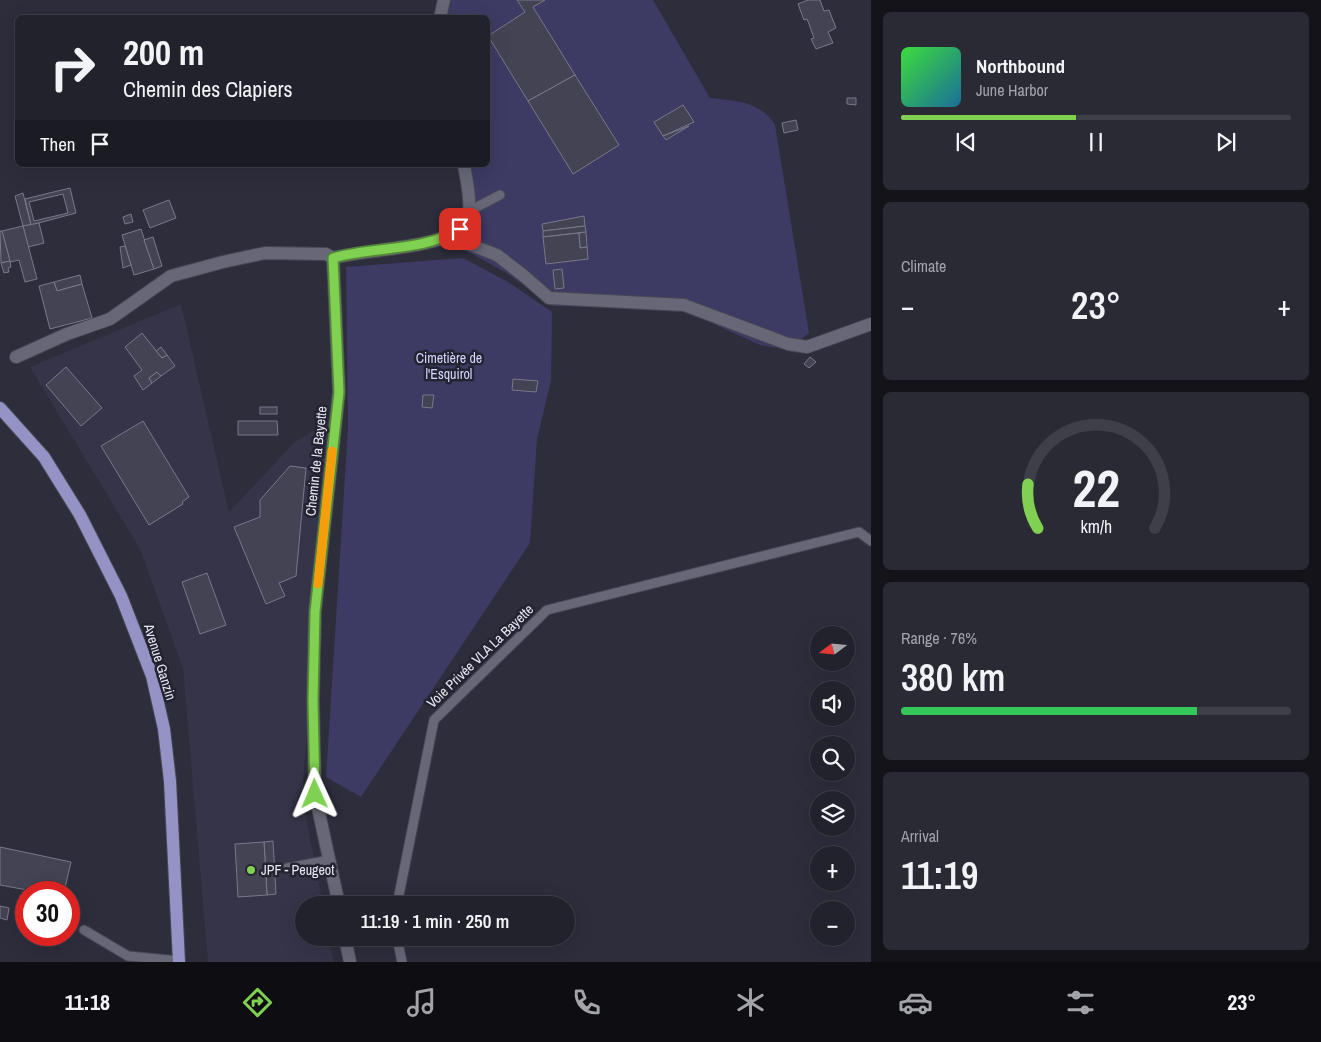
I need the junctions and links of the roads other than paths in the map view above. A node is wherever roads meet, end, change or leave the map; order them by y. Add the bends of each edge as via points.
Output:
1 (444, 0) edge
2 (441, 15) edge
3 (464, 167) edge
4 (500, 195) dead end
5 (469, 211) junction
6 (448, 236) junction
7 (333, 258) junction
8 (871, 324) edge
9 (16, 357) dead end
10 (0, 408) edge
11 (871, 541) edge
12 (330, 860) junction
13 (287, 868) dead end
14 (337, 896) edge
15 (400, 896) edge
16 (84, 930) dead end
17 (347, 946) edge
18 (399, 946) edge
19 (179, 962) edge
20 (350, 962) edge
21 (402, 962) edge

1 - 2 street
3 - 5 street
4 - 5 lane
5 - 6 street via 460,229
6 - 7 street
6 - 8 street via 497,255 549,298 684,306 788,344 806,347
7 - 9 street via 326,254 265,253 171,276 110,319
7 - 12 street, Chemin de la Bayette via 339,392 315,612 313,700 315,794
10 - 19 main road, Avenue Ganzin via 44,457 80,515 121,596 152,676 164,730 170,781
11 - 15 lane, Voie Privée VLA La Bayette via 859,532 547,610 434,720
12 - 13 lane
12 - 14 street, Chemin de la Bayette
16 - 19 lane via 128,956
17 - 20 street
18 - 21 lane

